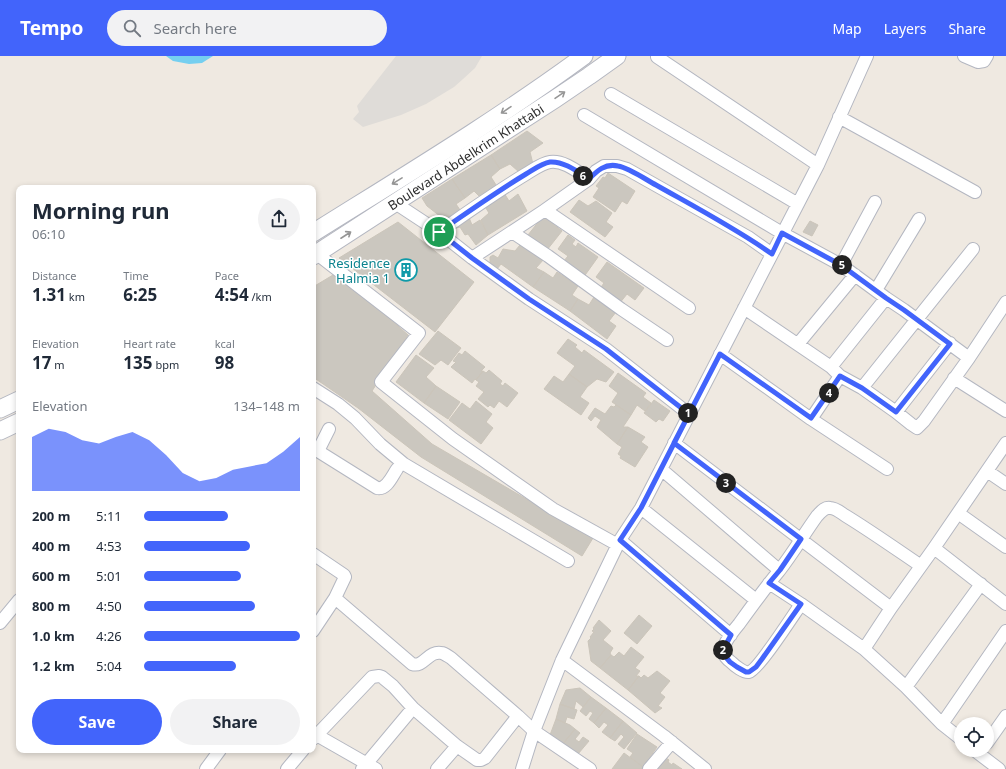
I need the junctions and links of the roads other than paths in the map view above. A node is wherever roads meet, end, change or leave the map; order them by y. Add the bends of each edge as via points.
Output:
1 (584, 56) edge
2 (617, 56) edge
3 (867, 56) edge
4 (964, 56) edge
5 (986, 56) edge
6 (657, 57) dead end
7 (611, 94) dead end
8 (584, 115) dead end
9 (839, 117) junction
10 (456, 144) junction
11 (818, 165) junction
12 (437, 176) junction
13 (589, 179) junction
14 (975, 192) dead end
15 (875, 202) dead end
16 (395, 203) junction
17 (798, 204) junction
18 (545, 210) junction
19 (919, 219) dead end
20 (316, 232) edge
21 (439, 232) junction
22 (512, 232) junction
23 (782, 233) junction
24 (973, 249) dead end
25 (316, 254) edge
26 (772, 254) junction
27 (316, 256) edge
28 (472, 258) junction
29 (841, 265) junction
30 (855, 275) junction
31 (876, 290) junction
32 (886, 298) junction
33 (1006, 302) edge
34 (688, 308) dead end
35 (744, 308) junction
36 (917, 320) junction
37 (667, 340) dead end
38 (798, 344) junction
39 (950, 344) junction
40 (720, 354) junction
41 (969, 358) junction
42 (831, 367) junction
43 (840, 376) junction
44 (954, 378) junction
45 (862, 388) junction
46 (316, 390) edge
47 (16, 401) edge
48 (0, 409) edge
49 (1006, 411) edge
50 (896, 412) junction
51 (689, 414) junction
52 (811, 418) junction
53 (16, 423) edge
54 (329, 429) dead end
55 (0, 431) edge
56 (674, 443) junction
57 (1006, 443) edge
58 (316, 448) edge
59 (316, 450) edge
60 (397, 469) dead end
61 (661, 469) junction
62 (887, 469) dead end
63 (987, 471) junction
64 (1006, 484) edge
65 (641, 508) junction
66 (958, 513) junction
67 (801, 539) junction
68 (619, 542) junction
69 (1006, 547) edge
70 (934, 548) junction
71 (316, 556) edge
72 (568, 561) dead end
73 (921, 566) junction
74 (780, 570) junction
75 (769, 583) junction
76 (981, 584) junction
77 (335, 598) junction
78 (756, 600) junction
79 (16, 604) edge
80 (801, 604) junction
81 (1006, 604) edge
82 (891, 608) junction
83 (0, 623) edge
84 (316, 623) edge
85 (1006, 631) edge
86 (731, 635) junction
87 (864, 649) junction
88 (562, 660) junction
89 (906, 687) junction
90 (413, 708) junction
91 (518, 716) junction
92 (1006, 716) edge
93 (942, 724) junction
94 (534, 731) junction
95 (316, 733) edge
96 (954, 733) edge
97 (994, 733) edge
98 (316, 736) edge
99 (672, 742) junction
100 (458, 746) junction
101 (218, 753) edge
102 (300, 753) edge
103 (986, 757) edge
104 (368, 767) edge
105 (206, 769) edge
106 (287, 769) edge
107 (437, 769) edge
108 (522, 769) edge
109 (590, 769) edge
110 (649, 769) edge
111 (705, 769) edge
112 (999, 769) edge

1 -> 10 street, Boulevard Abdelkrim Khattabi
12 -> 2 street, Boulevard Abdelkrim Khattabi
3 - 9 street
4 - 5 street via 978,62 984,61
6 - 11 street
7 - 17 street
8 - 23 street
9 - 11 street
9 - 14 street
10 - 12 street via 462,143 466,151
10 -> 20 street, Boulevard Abdelkrim Khattabi
11 - 17 street
12 - 16 street, Boulevard Abdelkrim Khattabi
13 - 18 street
13 - 21 street via 557,162 549,162 506,186
13 - 26 street via 604,166 627,169
15 - 29 street
16 - 21 street
25 -> 16 street, Boulevard Abdelkrim Khattabi
17 - 23 street
18 - 22 street
18 - 34 street
19 - 31 street
21 - 28 street
22 - 28 street
22 - 37 street
23 - 26 street
23 - 29 street
24 - 36 street
26 - 35 street
27 - 68 street via 419,333 381,382 453,439 546,505
28 - 51 street via 606,349
29 - 30 street
30 - 31 street
30 - 38 street
31 - 32 street
32 - 36 street
32 - 42 street
33 - 41 street
35 - 38 street
35 - 40 street
36 - 39 street
36 - 45 street
38 - 42 street
39 - 41 street
39 - 50 street
40 - 51 street
40 - 52 street
41 - 44 street
42 - 43 street
43 - 45 street
43 - 52 street
44 - 49 street
44 - 50 street via 917,428
45 - 50 street
46 - 72 street via 355,418 404,464
47 - 48 street
51 - 56 street
52 - 62 street
53 - 55 street
54 - 58 street
56 - 61 street
56 - 67 street
57 - 63 street
59 - 60 street via 380,489 384,488
61 - 65 street
61 - 74 street
63 - 64 street
63 - 66 street
65 - 68 street
65 - 78 street
66 - 69 street
66 - 70 street
67 - 73 street via 821,511 830,508
67 - 74 street
67 - 82 street
68 - 86 street
68 - 88 street
70 - 73 street
70 - 76 street
71 - 77 street via 345,577
73 - 82 street
74 - 75 street
75 - 78 street
75 - 80 street
76 - 81 street
76 - 89 street
77 - 84 street
77 - 91 street via 412,664 419,665 427,657 442,653
78 - 86 street
79 - 83 street
80 - 86 street via 756,667 749,672 737,667 724,655 723,650
80 - 87 street
82 - 87 street
85 - 93 street
87 - 89 street
88 - 94 street
88 - 99 street
89 - 93 street
90 - 95 street via 393,686 382,677 374,676
90 - 100 street
90 - 104 street
91 - 94 street
91 - 100 street via 482,760 476,760
92 - 97 street
93 - 96 street
94 - 108 street
94 - 109 street
98 - 104 street
99 - 110 street
99 - 111 street
100 - 107 street
101 - 105 street
102 - 106 street
103 - 112 street

